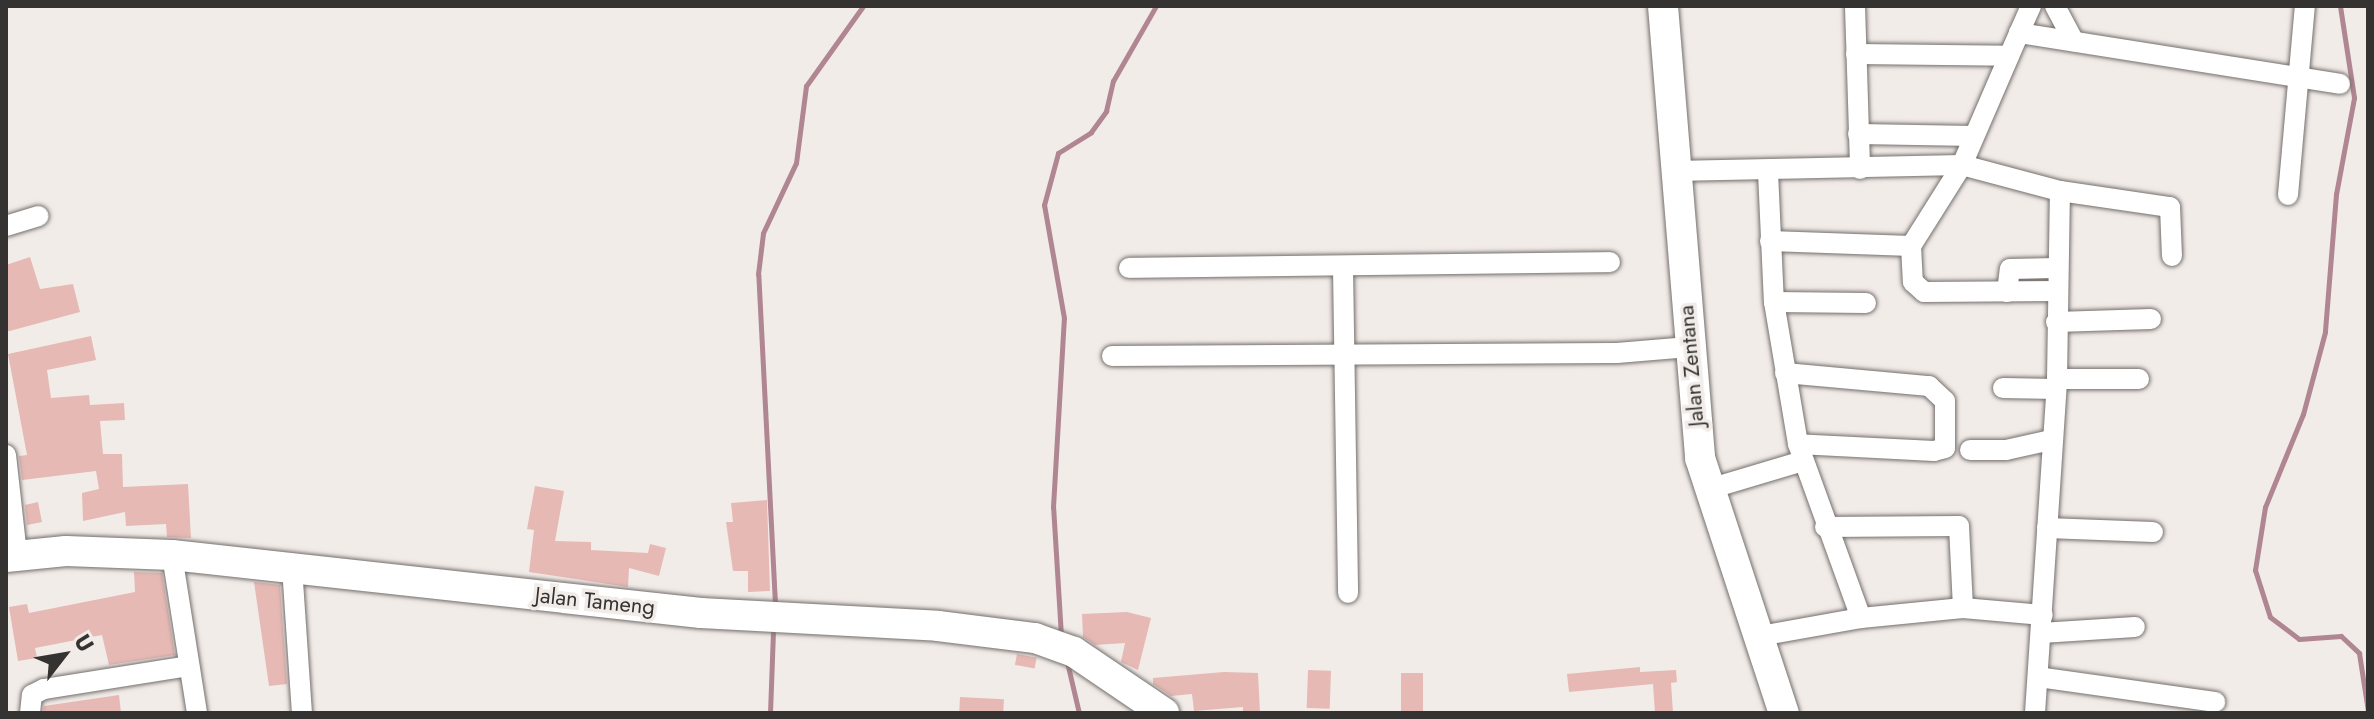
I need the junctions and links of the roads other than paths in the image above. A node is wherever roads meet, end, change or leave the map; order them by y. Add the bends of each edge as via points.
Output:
1 (1663, 6) edge
2 (1855, 6) edge
3 (2031, 6) edge
4 (2055, 6) edge
5 (2305, 6) edge
6 (2019, 33) junction
7 (2074, 41) junction
8 (1856, 54) junction
9 (2009, 56) junction
10 (2296, 77) junction
11 (2340, 84) dead end
12 (1858, 134) junction
13 (1974, 136) junction
14 (1962, 165) junction
15 (1860, 169) junction
16 (1674, 171) junction
17 (1768, 172) junction
18 (2060, 191) junction
19 (2288, 195) dead end
20 (39, 216) dead end
21 (6, 226) edge
22 (1770, 241) junction
23 (1911, 246) junction
24 (2172, 256) dead end
25 (1610, 262) dead end
26 (1129, 268) dead end
27 (1343, 268) junction
28 (2055, 268) junction
29 (2056, 291) junction
30 (2007, 292) junction
31 (1774, 302) junction
32 (1866, 303) dead end
33 (2151, 319) dead end
34 (2056, 322) junction
35 (1689, 347) junction
36 (1112, 356) dead end
37 (1342, 356) junction
38 (1785, 373) junction
39 (2139, 379) dead end
40 (2056, 384) junction
41 (2003, 388) dead end
42 (2051, 440) junction
43 (1970, 450) dead end
44 (1801, 452) junction
45 (6, 455) edge
46 (1709, 489) junction
47 (1825, 527) junction
48 (2047, 528) junction
49 (2153, 532) dead end
50 (172, 555) junction
51 (12, 556) edge
52 (292, 567) junction
53 (1348, 593) dead end
54 (1963, 608) junction
55 (1861, 618) junction
56 (2042, 624) junction
57 (2135, 627) dead end
58 (1760, 636) junction
59 (189, 666) junction
60 (2038, 677) junction
61 (2215, 702) dead end
62 (30, 713) edge
63 (197, 713) edge
64 (302, 713) edge
65 (1164, 713) edge
66 (1784, 713) edge
67 (2035, 713) edge

1 - 16 street, Jalan Zentana
2 - 8 street
3 - 6 street
4 - 7 street
5 - 10 street
6 - 7 street
6 - 9 street
7 - 10 street
8 - 9 street
8 - 12 street
9 - 13 street
10 - 11 street
10 - 19 street
12 - 13 street
12 - 15 street
13 - 14 street
14 - 15 street
14 - 18 street
14 - 23 street
15 - 17 street
16 - 17 street
16 - 35 street, Jalan Zentana
17 - 22 street
18 - 24 street via 2170,207
18 - 28 street
20 - 21 street
22 - 23 street
22 - 31 street
23 - 30 street via 1915,289
25 - 27 street via 1506,260
26 - 27 street
27 - 37 street
28 - 29 street
28 - 30 street via 2010,269
29 - 30 street
29 - 34 street
31 - 32 street
31 - 38 street
33 - 34 street
34 - 40 street
35 - 37 street
35 - 46 street, Jalan Zentana via 1700,458
36 - 37 street
37 - 53 street
38 - 44 street
38 - 44 street via 1929,386 1945,401 1945,448
39 - 40 street
40 - 41 street
40 - 42 street
42 - 43 street via 2006,450
42 - 48 street
44 - 46 street
44 - 47 street
45 - 51 street
46 - 58 street, Jalan Zentana
47 - 54 street via 1959,526
47 - 55 street
48 - 49 street
48 - 56 street
50 - 51 street, Jalan Tameng via 66,551
50 - 52 street, Jalan Tameng
50 - 59 street
52 - 64 street
52 - 65 street, Jalan Tameng via 701,613 938,626 1064,648
54 - 55 street
54 - 56 street
55 - 58 street
56 - 57 street
56 - 60 street
58 - 66 street, Jalan Zentana
59 - 62 street via 44,689 32,695
59 - 63 street
60 - 61 street
60 - 67 street

